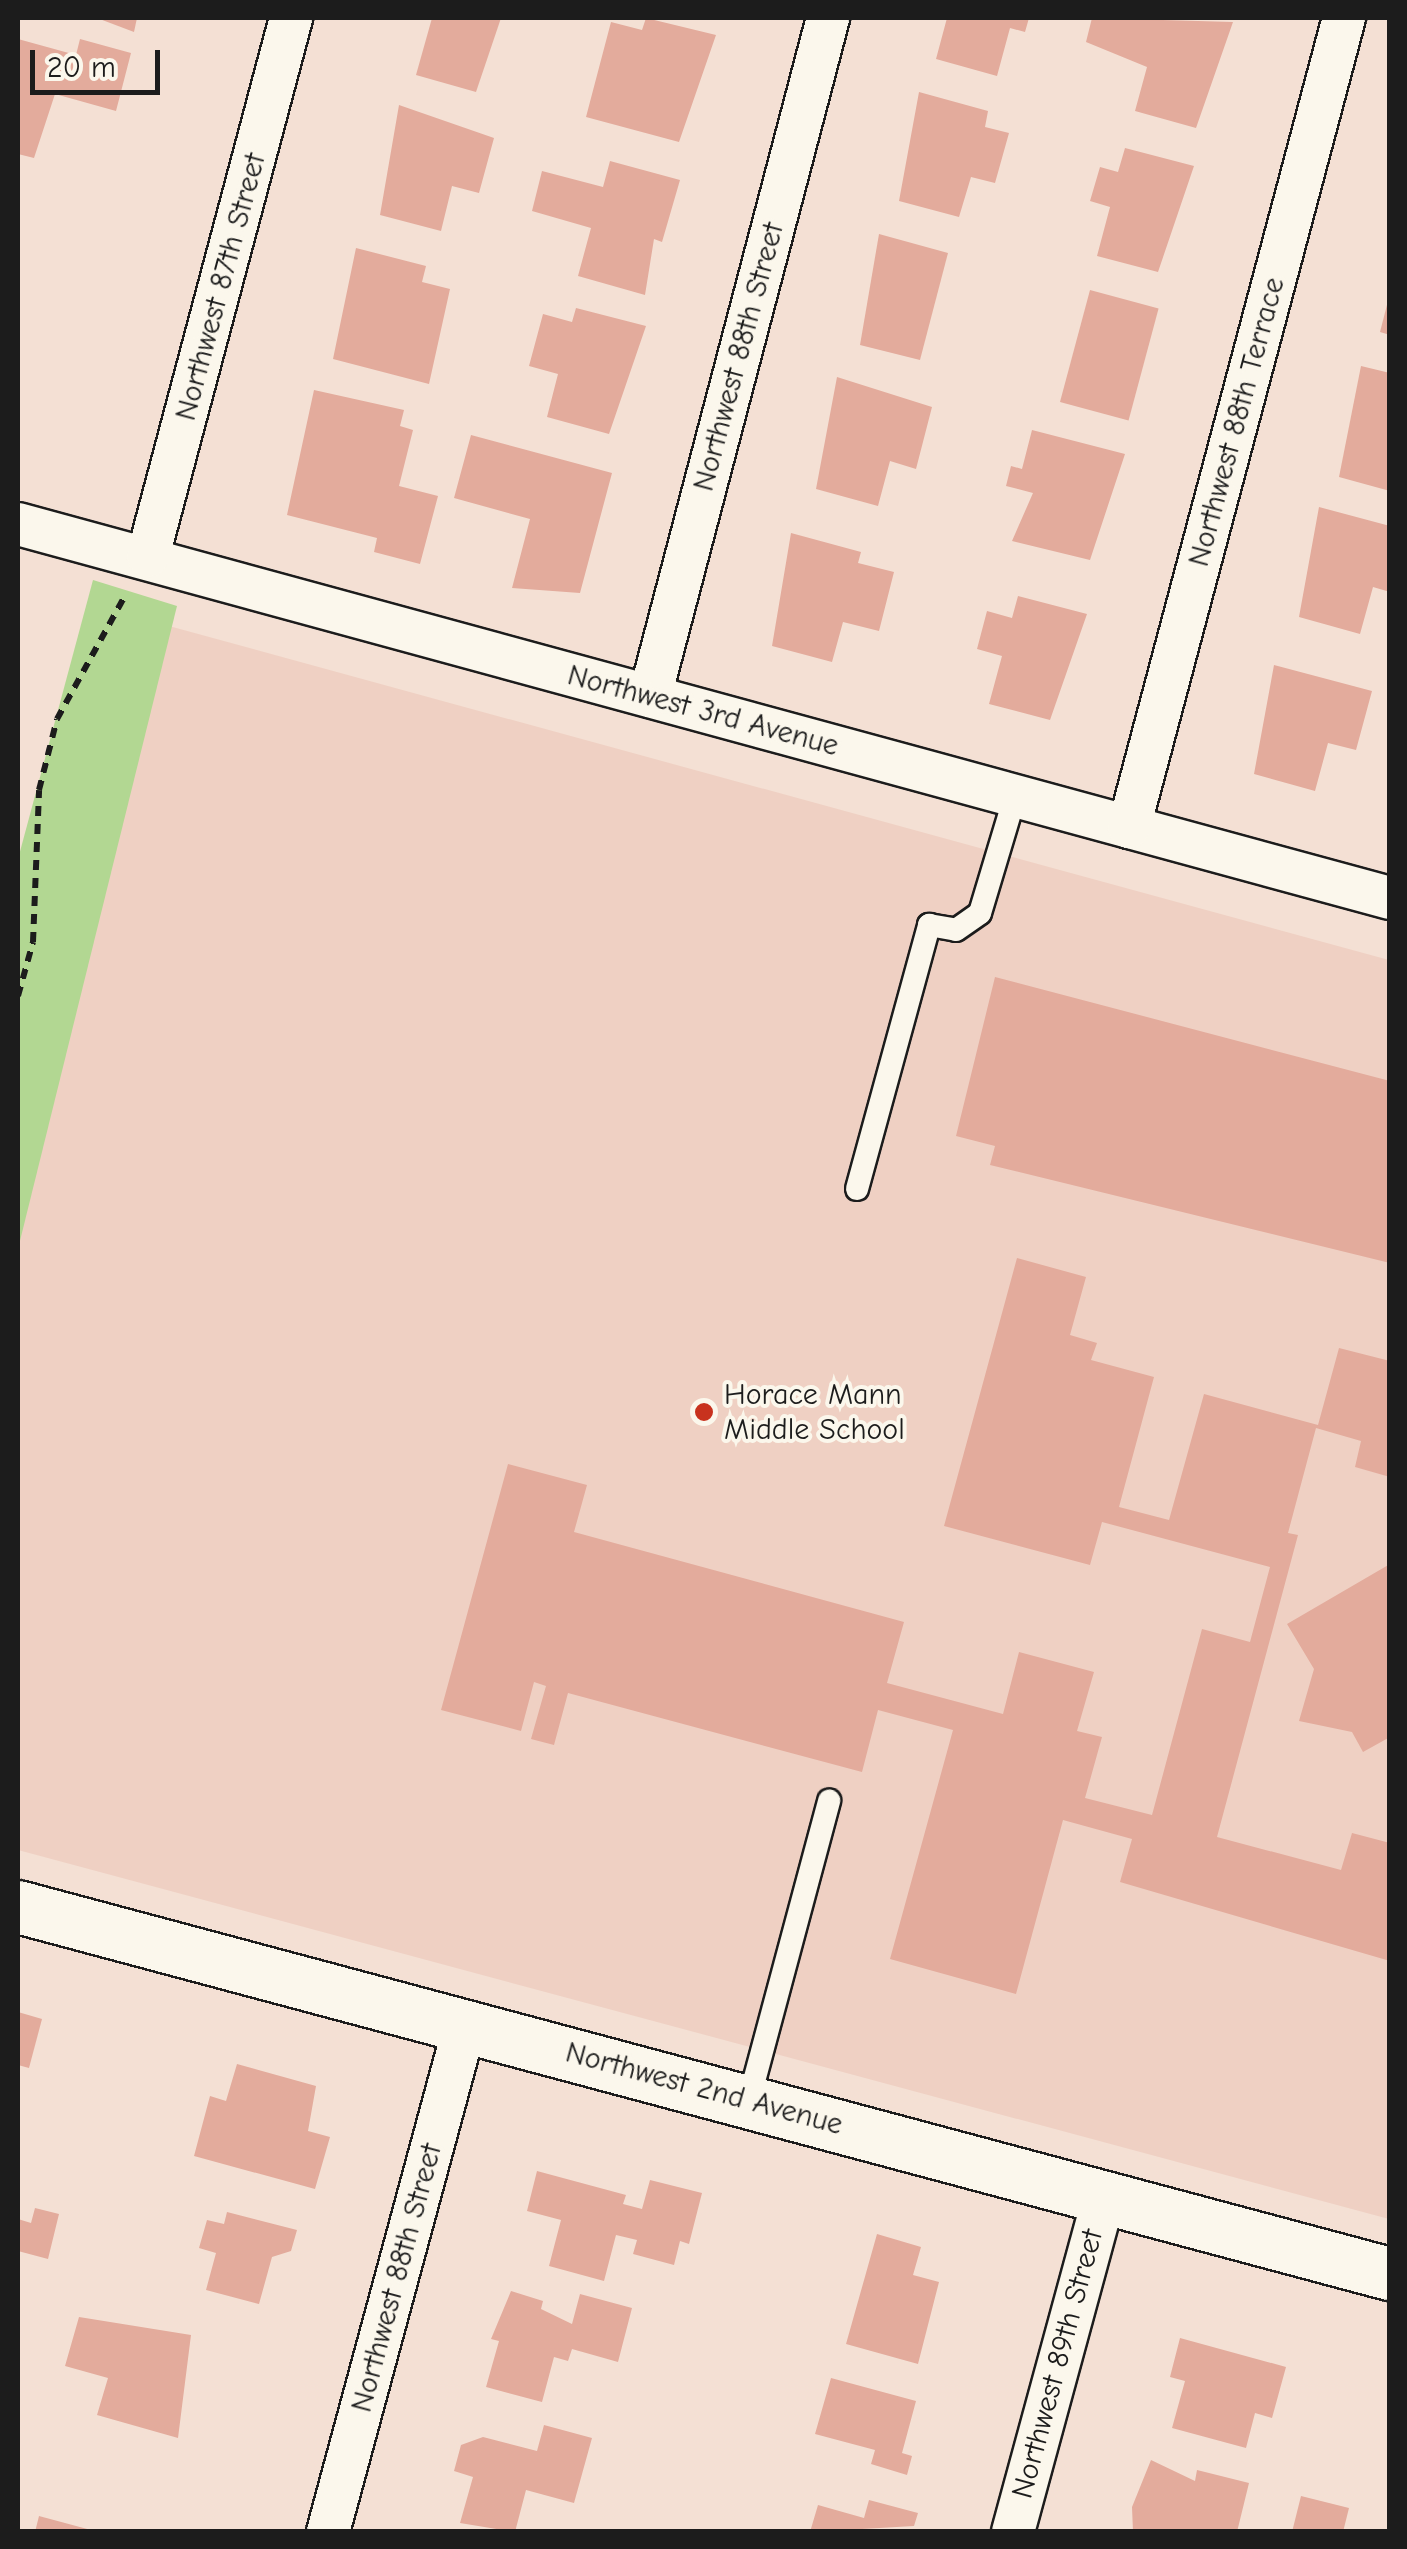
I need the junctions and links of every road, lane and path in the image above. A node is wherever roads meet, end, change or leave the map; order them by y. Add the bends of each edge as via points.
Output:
1 (291, 18) edge
2 (828, 18) edge
3 (1344, 18) edge
4 (18, 524) edge
5 (148, 556) junction
6 (650, 696) junction
7 (1016, 796) junction
8 (1130, 826) junction
9 (1390, 898) edge
10 (18, 996) edge
11 (858, 1189) dead end
12 (829, 1802) dead end
13 (18, 1906) edge
14 (466, 2025) junction
15 (749, 2100) junction
16 (1104, 2196) junction
17 (1390, 2274) edge
18 (328, 2532) edge
19 (1013, 2532) edge

1 - 5 street, Northwest 87th Street
2 - 6 street, Northwest 88th Street
3 - 8 street, Northwest 88th Terrace
4 - 5 street, Northwest 3rd Avenue
5 - 6 street, Northwest 3rd Avenue
5 - 10 path via 57,718 39,790 34,942
6 - 7 street, Northwest 3rd Avenue
7 - 8 street, Northwest 3rd Avenue
7 - 11 lane via 980,913 956,930 929,925
8 - 9 street, Northwest 3rd Avenue
12 - 15 lane
13 - 14 street, Northwest 2nd Avenue
14 - 15 street, Northwest 2nd Avenue
14 - 18 street, Northwest 88th Street
15 - 16 street, Northwest 2nd Avenue
16 - 17 street, Northwest 2nd Avenue
16 - 19 street, Northwest 89th Street

